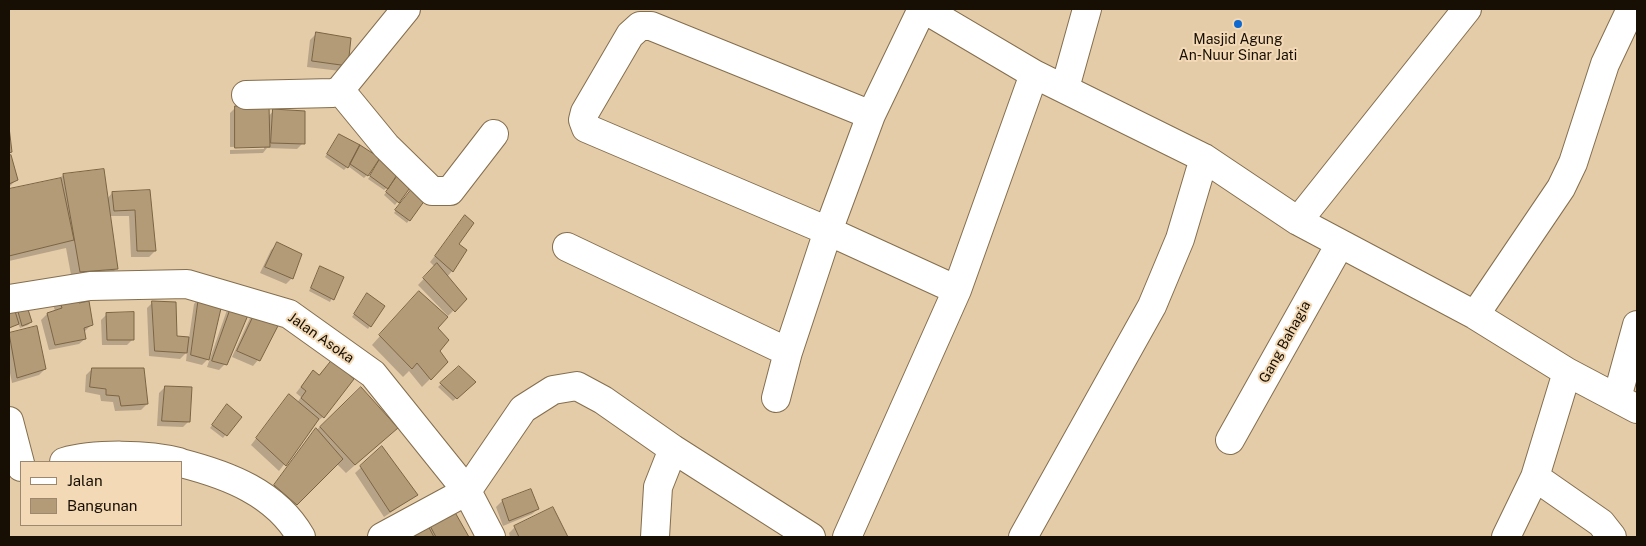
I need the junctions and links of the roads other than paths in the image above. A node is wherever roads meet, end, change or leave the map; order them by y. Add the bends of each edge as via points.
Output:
1 (406, 9) edge
2 (923, 9) edge
3 (1087, 9) edge
4 (1467, 9) edge
5 (1631, 9) edge
6 (1034, 74) junction
7 (1065, 88) junction
8 (340, 90) junction
9 (246, 95) dead end
10 (871, 115) junction
11 (494, 134) dead end
12 (1204, 158) junction
13 (1298, 221) junction
14 (828, 231) junction
15 (1340, 244) junction
16 (567, 247) dead end
17 (957, 290) junction
18 (9, 299) edge
19 (1475, 315) junction
20 (1637, 325) edge
21 (788, 352) junction
22 (1566, 372) junction
23 (776, 398) dead end
24 (1627, 403) edge
25 (9, 421) edge
26 (1230, 440) dead end
27 (673, 449) junction
28 (74, 461) edge
29 (174, 461) edge
30 (20, 463) edge
31 (182, 464) edge
32 (1534, 477) junction
33 (467, 491) junction
34 (301, 537) edge
35 (382, 537) edge
36 (491, 537) edge
37 (656, 537) edge
38 (811, 537) edge
39 (847, 537) edge
40 (1023, 537) edge
41 (1506, 537) edge
42 (1612, 537) edge

1 - 8 street
2 - 6 street
2 - 10 street
3 - 7 street
4 - 13 street
5 - 19 street via 1605,64 1561,188
6 - 7 street
6 - 17 street
7 - 12 street
8 - 9 street via 333,93
8 - 11 street via 386,146 432,191 450,191
10 - 14 street
10 - 14 street via 652,26 640,26 630,35 584,112 586,128
12 - 13 street
12 - 40 street via 1180,239 1152,306
13 - 15 street
14 - 17 street
14 - 21 street
15 - 19 street
15 - 26 street, Gang Bahagia
16 - 21 street
17 - 39 street
18 - 33 street, Jalan Asoka via 90,286 187,284 289,314 374,374
19 - 22 street
20 - 24 street
21 - 23 street
22 - 24 street
22 - 32 street
25 - 30 street
27 - 33 street via 603,400 577,386 553,390 523,409
27 - 37 street via 658,487
27 - 38 street
28 - 29 street via 115,457
31 - 34 street via 218,473 258,492 293,524
32 - 41 street
32 - 42 street via 1601,523
33 - 35 street
33 - 36 street, Jalan Asoka

